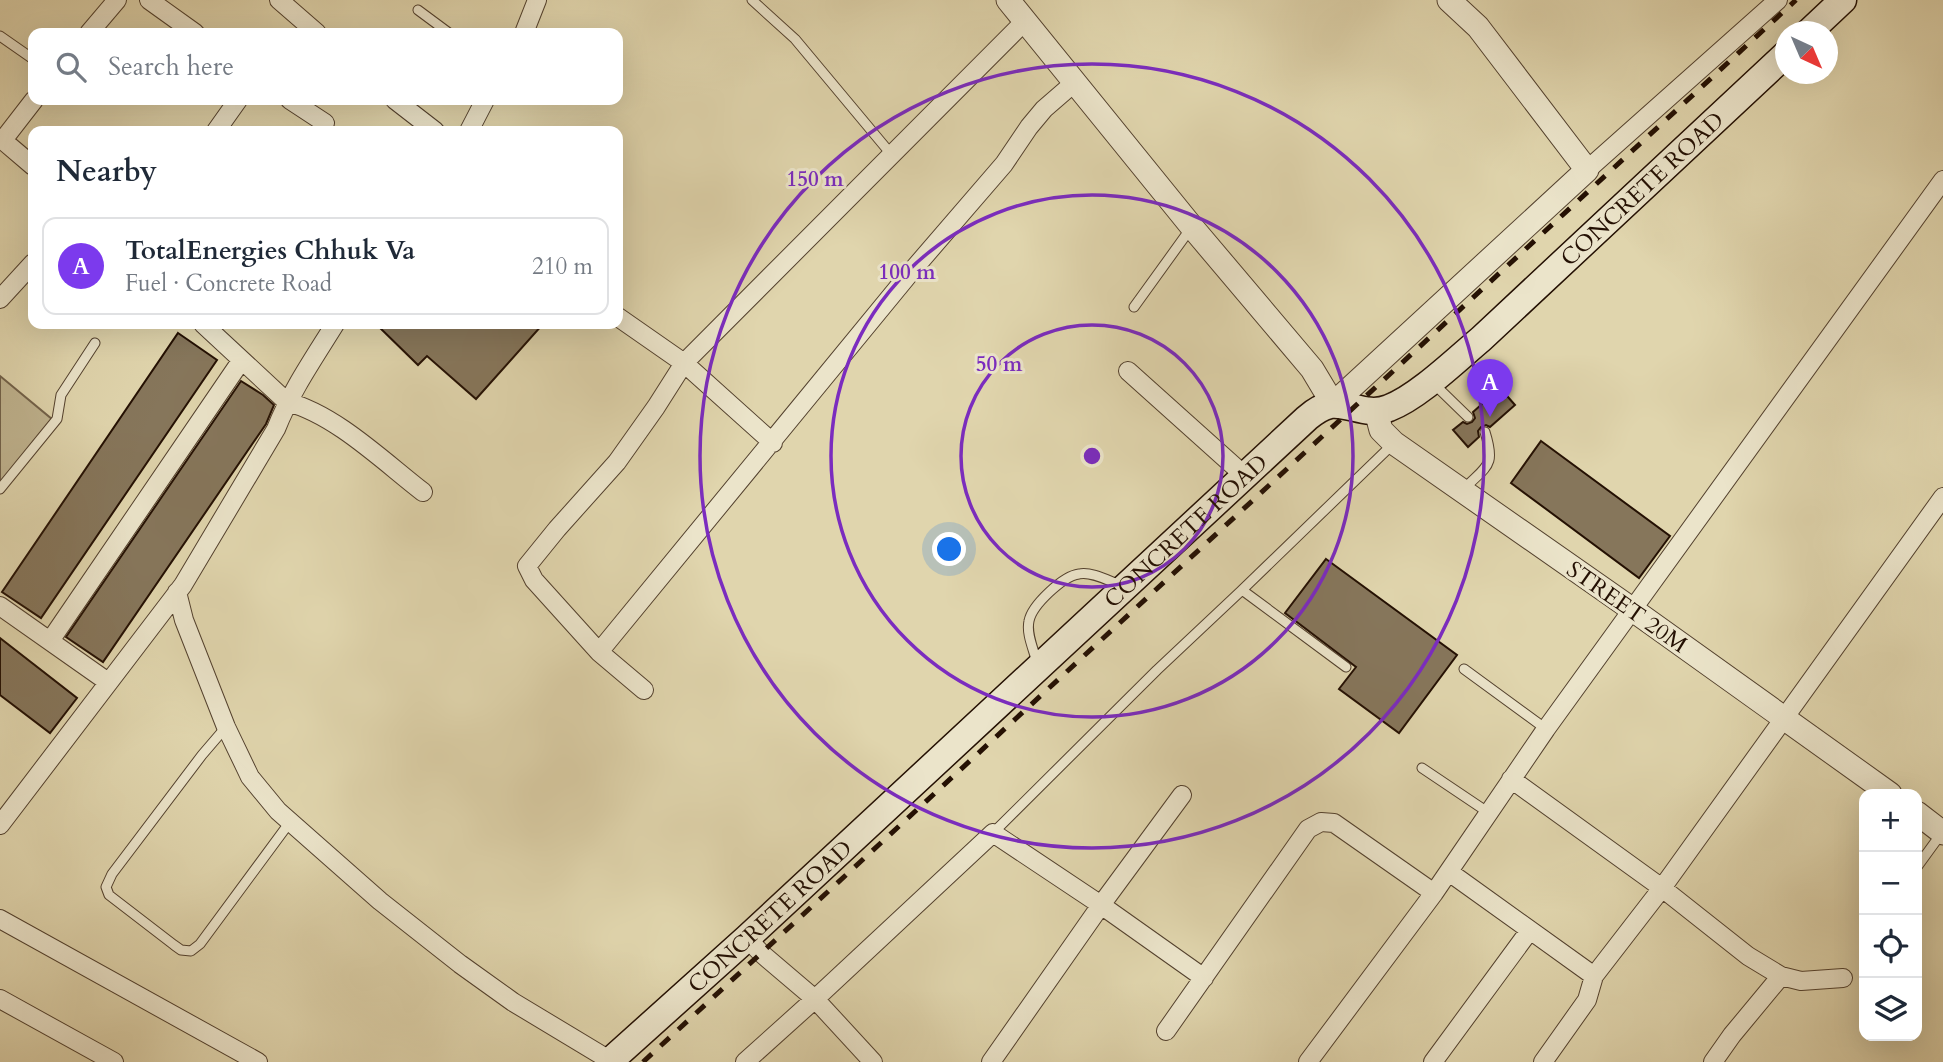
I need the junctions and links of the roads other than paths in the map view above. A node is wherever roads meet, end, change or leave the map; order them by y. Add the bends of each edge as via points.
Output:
1 (117, 0) edge
2 (149, 0) edge
3 (279, 0) edge
4 (537, 0) edge
5 (752, 0) edge
6 (1008, 0) edge
7 (1449, 0) edge
8 (1779, 0) edge
9 (1843, 0) edge
10 (418, 10) dead end
11 (1025, 21) junction
12 (1821, 21) edge
13 (93, 28) edge
14 (188, 28) edge
15 (308, 28) edge
16 (442, 28) edge
17 (526, 28) edge
18 (0, 36) edge
19 (28, 56) edge
20 (1775, 64) edge
21 (1074, 83) junction
22 (30, 105) edge
23 (234, 105) edge
24 (298, 105) edge
25 (401, 105) edge
26 (482, 105) edge
27 (325, 123) dead end
28 (220, 126) edge
29 (429, 126) edge
30 (471, 126) edge
31 (1, 139) edge
32 (891, 154) junction
33 (28, 162) edge
34 (1587, 170) junction
35 (1943, 180) edge
36 (1192, 227) junction
37 (28, 268) edge
38 (0, 299) edge
39 (1134, 307) dead end
40 (623, 320) edge
41 (208, 329) edge
42 (332, 329) edge
43 (95, 343) dead end
44 (242, 361) junction
45 (684, 363) junction
46 (1128, 370) dead end
47 (1430, 381) junction
48 (287, 402) junction
49 (1333, 404) junction
50 (1376, 411) junction
51 (1468, 417) dead end
52 (1485, 432) dead end
53 (773, 443) junction
54 (1394, 443) junction
55 (1245, 476) junction
56 (0, 489) edge
57 (1462, 491) junction
58 (423, 492) dead end
59 (1943, 497) edge
60 (1125, 586) junction
61 (1242, 590) junction
62 (177, 592) junction
63 (1, 607) edge
64 (1633, 610) junction
65 (50, 641) junction
66 (599, 652) junction
67 (1038, 667) junction
68 (1346, 667) dead end
69 (1464, 669) dead end
70 (108, 682) junction
71 (643, 690) dead end
72 (1784, 718) junction
73 (226, 727) junction
74 (1546, 729) junction
75 (1422, 768) dead end
76 (1511, 779) junction
77 (1883, 789) edge
78 (1182, 795) dead end
79 (1489, 813) junction
80 (290, 822) junction
81 (1936, 823) edge
82 (0, 825) edge
83 (993, 832) junction
84 (1922, 855) edge
85 (1449, 872) junction
86 (1662, 887) junction
87 (1434, 893) junction
88 (1101, 905) junction
89 (0, 919) edge
90 (1530, 930) junction
91 (747, 938) junction
92 (1594, 976) junction
93 (1781, 976) junction
94 (1204, 978) junction
95 (1843, 978) dead end
96 (0, 999) edge
97 (815, 999) junction
98 (1166, 1031) dead end
99 (610, 1061) edge
100 (114, 1062) edge
101 (258, 1062) edge
102 (745, 1062) edge
103 (873, 1062) edge
104 (991, 1062) edge
105 (1308, 1062) edge
106 (1433, 1062) edge
107 (1544, 1062) edge
108 (1713, 1062) edge

1 - 13 street
2 - 14 street
3 - 15 street
4 - 17 street
5 - 32 lane via 796,39
6 - 11 street
7 - 34 street via 1478,27
8 - 34 street
9 - 12 main road
10 - 16 lane
11 - 21 street
11 - 32 street
18 - 19 lane
20 - 47 main road, CONCRETE ROAD via 1481,339
21 - 36 street
21 - 53 street via 1044,109 1004,164
22 - 31 street
23 - 28 street
24 - 27 street
25 - 29 street
26 - 30 street
31 - 33 street
32 - 45 street
34 - 49 street
35 - 64 street
36 - 39 lane
36 - 49 street via 1312,369
37 - 38 street
40 - 45 street
41 - 44 street
42 - 48 street
43 - 56 lane via 61,395 57,419
44 - 48 street
44 - 65 street
45 - 53 street
45 - 66 street via 617,462 527,566 534,580
46 - 55 street
47 - 50 main road, CONCRETE ROAD via 1402,401
47 - 51 lane
48 - 58 street via 315,412 347,433
48 - 62 street via 276,429
49 - 50 main road
49 - 55 main road, CONCRETE ROAD via 1307,418
50 - 54 street, STREET 20M via 1381,430
52 - 57 lane via 1490,462
53 - 66 street
54 - 57 street, STREET 20M
54 - 61 lane
55 - 60 main road, CONCRETE ROAD
57 - 64 street, STREET 20M
59 - 72 street
60 - 67 main road, CONCRETE ROAD
60 - 67 lane via 1079,573 1060,583 1031,613 1028,629
61 - 68 lane
61 - 83 lane
62 - 70 street
62 - 73 street
63 - 65 street
64 - 72 street, STREET 20M
64 - 74 street
65 - 70 street
66 - 71 street
67 - 91 main road, CONCRETE ROAD
69 - 74 lane
70 - 82 street
72 - 77 street, STREET 20M
72 - 86 street
73 - 80 street via 250,777
73 - 80 lane via 112,874 106,887 109,895 181,950 191,951
74 - 76 street
75 - 79 lane
76 - 79 street
76 - 86 street
78 - 88 street
79 - 85 street
80 - 99 street via 460,964
81 - 84 lane
83 - 88 street
83 - 97 street
85 - 87 street
85 - 90 street
86 - 92 street
86 - 93 street via 1748,956
87 - 94 street via 1334,823 1321,822 1308,829
87 - 105 street
88 - 94 street
88 - 104 street
89 - 101 street
90 - 92 street
90 - 106 street
91 - 97 street
91 - 99 main road, CONCRETE ROAD
92 - 107 street via 1587,1000
93 - 95 street via 1801,981
93 - 108 street
94 - 98 street
96 - 100 street
97 - 102 street
97 - 103 street

